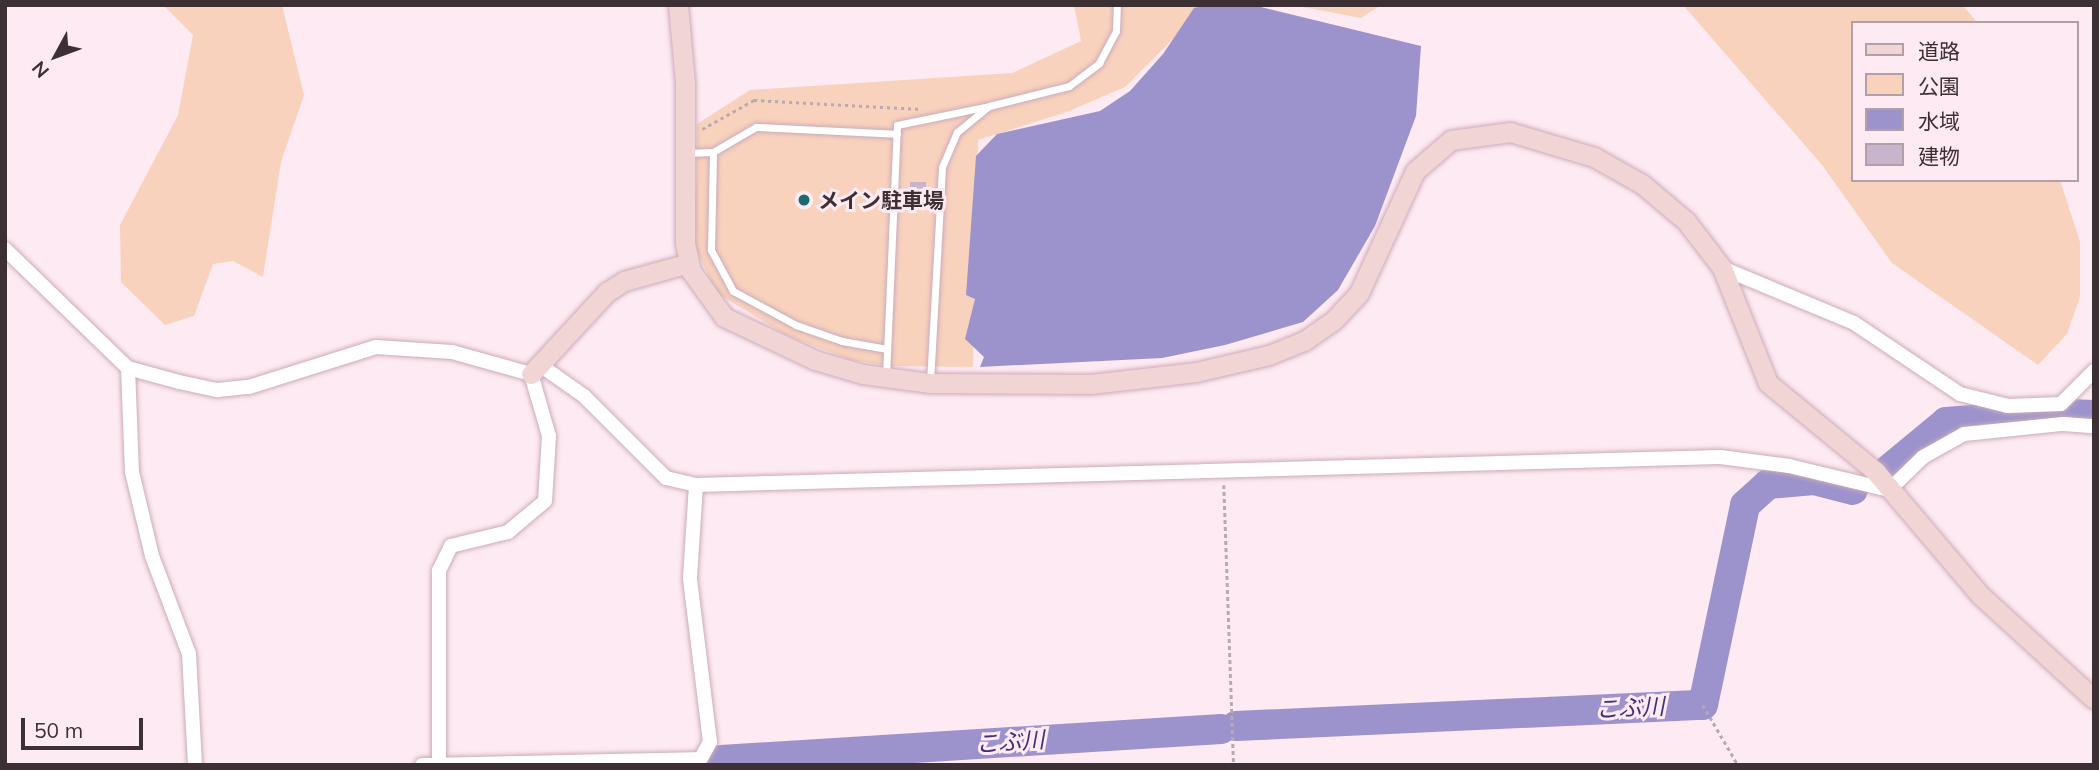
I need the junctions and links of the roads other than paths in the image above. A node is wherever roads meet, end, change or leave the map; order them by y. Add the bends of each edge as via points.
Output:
1 (678, 5) edge
2 (1117, 5) edge
3 (989, 106) junction
4 (897, 134) junction
5 (713, 152) junction
6 (685, 153) junction
7 (5, 249) edge
8 (689, 263) junction
9 (1722, 268) junction
10 (887, 349) junction
11 (128, 368) junction
12 (536, 370) junction
13 (2094, 371) edge
14 (886, 377) junction
15 (930, 383) junction
16 (2061, 404) junction
17 (2063, 424) junction
18 (2094, 426) edge
19 (696, 485) junction
20 (1889, 489) junction
21 (2094, 699) edge
22 (697, 762) edge
23 (439, 764) edge
24 (195, 765) edge
25 (422, 765) edge

1 - 6 street
2 - 3 lane via 1116,31 1099,63 1069,86
3 - 4 lane via 897,125
3 - 15 lane via 957,131 942,167
4 - 5 lane via 756,127
4 - 10 lane
5 - 6 lane
5 - 10 lane via 711,250 733,291 796,325 842,341
6 - 8 street
7 - 11 street
8 - 12 street via 643,274 607,292
8 - 14 street via 702,293 724,317 814,360
9 - 15 street via 1686,220 1642,184 1594,157 1510,132 1475,133 1451,140 1415,171 1359,293 1333,321 1304,341 1269,355 1196,372 1091,384
9 - 16 street via 1854,323 1961,394 2008,406
9 - 20 street via 1768,383 1875,471
10 - 14 lane
11 - 12 street via 218,390 248,387 376,347 452,352
11 - 24 street via 132,472 152,556 189,654
12 - 19 street via 584,396 666,478
12 - 23 street via 550,436 545,501 508,531 451,546 439,572
13 - 16 street
14 - 15 street
16 - 17 street
17 - 18 street
17 - 20 street via 1964,434 1923,457
19 - 20 street via 1720,457 1788,466
19 - 22 street via 690,579 710,742
20 - 21 street via 1980,595
22 - 23 street
23 - 25 street

